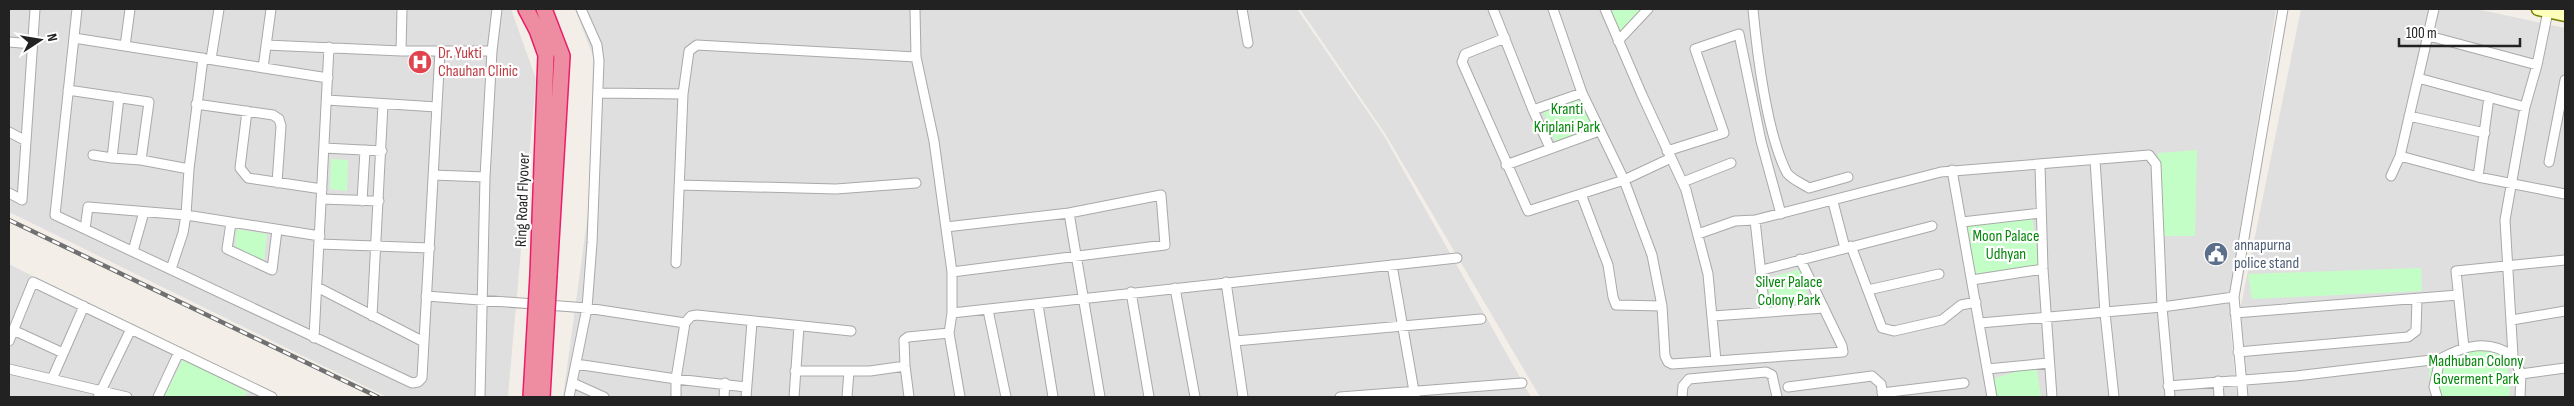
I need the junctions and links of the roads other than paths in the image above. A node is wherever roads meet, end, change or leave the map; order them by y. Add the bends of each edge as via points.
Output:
1 (36, 9) edge
2 (77, 9) edge
3 (130, 9) edge
4 (219, 9) edge
5 (271, 9) edge
6 (402, 9) edge
7 (497, 9) edge
8 (526, 9) edge
9 (544, 9) edge
10 (581, 9) edge
11 (915, 9) edge
12 (1242, 9) edge
13 (1493, 9) edge
14 (1553, 9) edge
15 (1605, 9) edge
16 (1648, 9) edge
17 (1753, 9) edge
18 (2282, 9) edge
19 (2434, 9) edge
20 (2543, 10) edge
21 (2565, 15) edge
22 (2429, 36) junction
23 (74, 38) junction
24 (1505, 38) junction
25 (1618, 41) junction
26 (9, 42) edge
27 (1248, 43) dead end
28 (33, 44) junction
29 (266, 45) junction
30 (125, 46) junction
31 (329, 47) junction
32 (401, 51) junction
33 (440, 51) junction
34 (492, 51) junction
35 (916, 57) junction
36 (207, 59) junction
37 (2537, 65) junction
38 (263, 68) junction
39 (328, 78) junction
40 (2418, 78) junction
41 (2565, 80) edge
42 (68, 90) junction
43 (598, 93) junction
44 (1582, 93) junction
45 (683, 94) junction
46 (2489, 96) junction
47 (119, 97) junction
48 (326, 100) junction
49 (196, 104) junction
50 (383, 104) junction
51 (437, 106) junction
52 (2525, 107) junction
53 (1533, 110) junction
54 (247, 111) junction
55 (2409, 116) junction
56 (1599, 131) junction
57 (9, 132) edge
58 (2485, 133) junction
59 (26, 141) junction
60 (324, 148) junction
61 (1550, 148) junction
62 (365, 150) junction
63 (382, 151) junction
64 (1669, 154) junction
65 (93, 156) dead end
66 (2400, 156) junction
67 (112, 158) junction
68 (141, 160) junction
69 (2095, 160) junction
70 (1731, 162) dead end
71 (2549, 162) dead end
72 (1506, 165) junction
73 (2040, 165) junction
74 (189, 169) junction
75 (1952, 170) junction
76 (433, 175) junction
77 (2391, 176) dead end
78 (485, 177) junction
79 (2478, 177) junction
80 (1848, 178) dead end
81 (1624, 180) junction
82 (1683, 182) junction
83 (2511, 182) junction
84 (278, 183) junction
85 (916, 183) dead end
86 (679, 185) junction
87 (322, 189) junction
88 (9, 193) edge
89 (1581, 194) junction
90 (2565, 194) edge
91 (321, 199) junction
92 (362, 201) junction
93 (379, 202) junction
94 (1833, 202) junction
95 (144, 212) junction
96 (1069, 213) junction
97 (2041, 213) junction
98 (1782, 214) junction
99 (186, 215) junction
100 (1755, 220) junction
101 (1962, 222) junction
102 (231, 223) junction
103 (1932, 226) dead end
104 (946, 227) junction
105 (85, 229) junction
106 (277, 230) junction
107 (1698, 234) junction
108 (319, 240) junction
109 (378, 247) junction
110 (1848, 247) junction
111 (430, 248) junction
112 (133, 251) junction
113 (1076, 256) junction
114 (1457, 258) dead end
115 (1800, 259) junction
116 (2565, 260) edge
117 (676, 262) dead end
118 (1392, 265) junction
119 (2508, 266) junction
120 (171, 269) junction
121 (2043, 269) junction
122 (1762, 270) junction
123 (952, 272) junction
124 (1939, 274) dead end
125 (1972, 280) junction
126 (1226, 282) junction
127 (317, 287) junction
128 (1175, 288) junction
129 (1868, 290) junction
130 (1131, 292) junction
131 (2458, 295) junction
132 (426, 296) junction
133 (2234, 297) junction
134 (1084, 298) junction
135 (2417, 298) junction
136 (480, 299) junction
137 (1976, 302) junction
138 (1038, 304) junction
139 (84, 306) junction
140 (1662, 306) junction
141 (586, 308) junction
142 (1824, 308) junction
143 (2162, 308) junction
144 (988, 310) junction
145 (2565, 311) edge
146 (1765, 312) junction
147 (952, 313) junction
148 (2104, 313) junction
149 (2235, 313) junction
150 (372, 316) junction
151 (1713, 316) junction
152 (2046, 317) junction
153 (1481, 318) dead end
154 (2512, 320) junction
155 (752, 322) junction
156 (685, 323) junction
157 (1980, 324) junction
158 (799, 326) junction
159 (1403, 326) junction
160 (131, 329) junction
161 (14, 330) junction
162 (851, 331) dead end
163 (949, 332) junction
164 (314, 338) junction
165 (9, 341) edge
166 (1235, 341) junction
167 (424, 342) junction
168 (2464, 348) junction
169 (179, 352) junction
170 (2238, 352) junction
171 (63, 353) junction
172 (2513, 356) junction
173 (2440, 358) junction
174 (1716, 361) junction
175 (576, 364) junction
176 (2049, 364) junction
177 (905, 366) junction
178 (2565, 368) edge
179 (9, 369) edge
180 (1987, 369) junction
181 (849, 371) junction
182 (795, 372) junction
183 (2521, 374) junction
184 (52, 379) junction
185 (676, 380) junction
186 (2241, 380) junction
187 (2218, 381) junction
188 (573, 383) junction
189 (725, 383) junction
190 (1522, 383) dead end
191 (1964, 383) dead end
192 (2168, 386) junction
193 (746, 387) junction
194 (1788, 387) dead end
195 (254, 388) junction
196 (99, 394) edge
197 (1415, 395) edge
198 (1882, 395) edge
199 (127, 397) edge
200 (158, 397) edge
201 (248, 397) edge
202 (272, 397) edge
203 (480, 397) edge
204 (531, 397) edge
205 (542, 397) edge
206 (569, 397) edge
207 (604, 397) edge
208 (676, 397) edge
209 (724, 397) edge
210 (746, 397) edge
211 (794, 397) edge
212 (847, 397) edge
213 (909, 397) edge
214 (960, 397) edge
215 (1006, 397) edge
216 (1053, 397) edge
217 (1100, 397) edge
218 (1149, 397) edge
219 (1194, 397) edge
220 (1243, 397) edge
221 (1340, 397) edge
222 (1682, 397) edge
223 (1777, 397) edge
224 (1992, 397) edge
225 (2052, 397) edge
226 (2114, 397) edge
227 (2170, 397) edge
228 (2218, 397) edge
229 (2243, 397) edge
230 (2436, 397) edge
231 (2520, 397) edge

1 - 28 street
2 - 23 street
3 - 30 street
4 - 36 street
5 - 29 street
6 - 32 street
7 - 34 street
8 - 204 highway, Ring Road Flyover, bridge via 538,30 546,56
9 - 205 highway, Ring Road Flyover, bridge via 562,56
10 - 43 street via 597,45
11 - 35 street
12 - 27 street
13 - 24 street
14 - 44 street
15 - 25 street
16 - 25 street
17 - 80 street via 1773,134 1788,175 1809,188
18 - 133 street
19 - 22 street
20 - 21 main road
20 - 37 street
22 - 37 street
22 - 40 street
23 - 30 street
23 - 42 street
24 - 53 street
24 - 72 street via 1462,58
25 - 64 street
26 - 28 street
28 - 59 street
29 - 31 street
29 - 38 street
30 - 36 street
31 - 32 street
31 - 39 street
32 - 33 street
33 - 34 street
33 - 51 street
34 - 78 street
35 - 45 street via 697,45 689,51
35 - 104 street via 934,140
36 - 38 street
36 - 49 street
37 - 52 street
38 - 39 street
39 - 48 street
40 - 46 street
40 - 55 street
41 - 71 street
42 - 47 street
42 - 105 street via 55,215
43 - 45 street
43 - 141 street
44 - 53 street
44 - 56 street
45 - 86 street
46 - 52 street
46 - 58 street
47 - 67 street
47 - 68 street via 149,102
48 - 50 street
48 - 60 street
49 - 54 street
49 - 74 street
50 - 51 street
50 - 63 street
51 - 76 street
52 - 83 street
53 - 61 street
54 - 84 street via 279,119
54 - 84 street via 240,168 248,178
55 - 58 street
55 - 66 street
56 - 61 street
56 - 81 street
57 - 59 street
58 - 79 street
59 - 88 street via 22,200
60 - 62 street
60 - 87 street
61 - 72 street
62 - 63 street
62 - 92 street
63 - 93 street
64 - 81 street
64 - 82 street
64 - 98 street via 1724,133 1695,49 1739,34 1761,141
65 - 67 street
66 - 77 street
66 - 79 street
67 - 68 street
68 - 74 street
69 - 73 street
69 - 143 street via 2144,155 2153,158
69 - 148 street
70 - 82 street
72 - 89 street via 1528,211
73 - 75 street
73 - 97 street
74 - 99 street
75 - 94 street via 1920,176
75 - 101 street
76 - 78 street
76 - 111 street
78 - 136 street
79 - 83 street
81 - 89 street
81 - 140 street via 1652,255
82 - 107 street
83 - 90 street
83 - 119 street via 2506,220
84 - 87 street
85 - 86 street via 836,189
86 - 117 street
87 - 91 street
89 - 140 street via 1608,265 1616,305
91 - 92 street
91 - 108 street
92 - 93 street
93 - 109 street
94 - 98 street
94 - 110 street
95 - 99 street
95 - 105 street via 88,207
95 - 112 street
96 - 104 street
96 - 113 street
96 - 113 street via 1161,195 1165,245
97 - 101 street
97 - 121 street
98 - 100 street
99 - 102 street
99 - 120 street
100 - 107 street via 1734,220
100 - 122 street
101 - 125 street
102 - 106 street
102 - 106 street via 227,249 272,270
103 - 110 street
104 - 123 street
105 - 112 street
106 - 108 street
107 - 151 street via 1708,274
108 - 109 street
108 - 127 street
109 - 111 street
109 - 150 street
110 - 115 street
110 - 129 street
111 - 132 street
112 - 120 street
113 - 123 street
113 - 134 street
114 - 118 street
115 - 122 street
115 - 142 street
116 - 119 street
118 - 126 street
118 - 159 street
119 - 131 street via 2456,271
119 - 154 street
120 - 164 street
121 - 125 street
121 - 152 street
122 - 146 street
123 - 147 street
124 - 129 street
125 - 137 street
126 - 128 street
126 - 166 street
127 - 150 street
127 - 164 street
128 - 130 street
128 - 219 street
129 - 137 street via 1882,328 1894,331 1942,320 1961,305
130 - 134 street
130 - 218 street
131 - 135 street
131 - 168 street
132 - 136 street
132 - 167 street
133 - 143 street
133 - 149 street
134 - 138 street
134 - 217 street
135 - 149 street
135 - 170 street via 2417,326 2408,337
136 - 141 street
136 - 203 street
137 - 157 street
138 - 144 street
138 - 216 street
139 - 160 street
139 - 161 street via 33,282
139 - 171 street
140 - 174 street via 1668,362
141 - 156 street
141 - 175 street
142 - 146 street
142 - 174 street via 1842,346 1842,354
143 - 148 street
143 - 192 street
144 - 147 street
144 - 215 street
145 - 154 street
146 - 151 street
147 - 163 street
148 - 152 street
148 - 226 street
149 - 170 street
150 - 167 street
151 - 174 street
152 - 157 street
152 - 176 street
153 - 159 street
154 - 172 street
155 - 156 street via 697,315
155 - 158 street
155 - 193 street
156 - 185 street
157 - 180 street
158 - 162 street
158 - 182 street
159 - 166 street
159 - 197 street
160 - 169 street
160 - 196 street
161 - 165 street
161 - 171 street
163 - 177 street via 906,339
163 - 214 street
164 - 167 street via 412,383 422,378
166 - 220 street
168 - 172 street via 2486,345 2501,348
168 - 173 street
169 - 195 street
169 - 200 street
170 - 186 street
171 - 184 street
172 - 183 street
173 - 186 street
173 - 230 street via 2434,387
175 - 185 street
175 - 188 street
176 - 180 street
176 - 225 street
177 - 181 street
177 - 213 street
178 - 183 street
179 - 184 street
180 - 224 street
181 - 182 street
181 - 212 street
182 - 211 street
183 - 231 street
184 - 196 street
185 - 189 street
185 - 208 street
186 - 187 street
186 - 229 street
187 - 192 street
187 - 228 street
188 - 206 street
188 - 207 street
189 - 193 street
189 - 209 street
190 - 197 street
191 - 198 street
192 - 227 street
193 - 210 street
194 - 198 street via 1872,376 1881,384
195 - 201 street
195 - 202 street
196 - 199 street
197 - 221 street
222 - 223 street via 1683,386 1689,379 1766,372 1772,375

